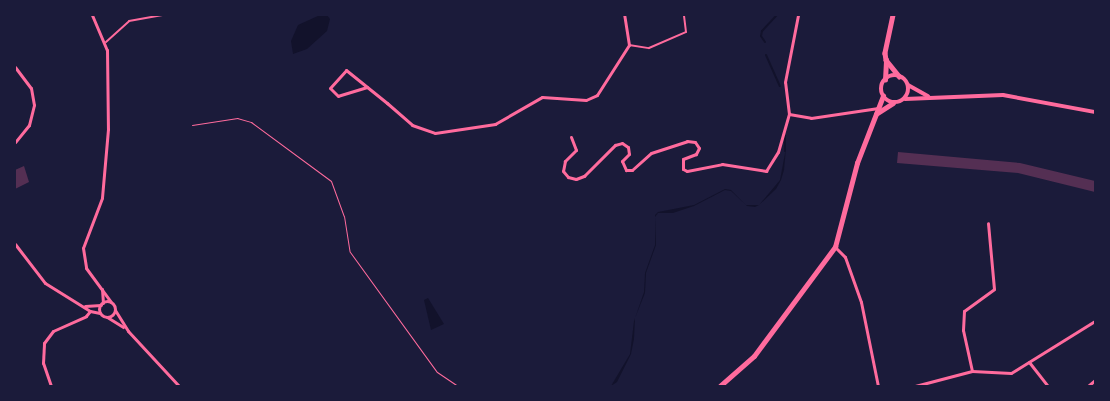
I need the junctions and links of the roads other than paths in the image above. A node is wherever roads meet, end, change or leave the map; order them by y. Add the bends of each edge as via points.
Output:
1 (162, 15) edge
2 (624, 15) edge
3 (684, 15) edge
4 (798, 15) edge
5 (892, 15) edge
6 (94, 16) edge
7 (106, 42) junction
8 (629, 45) junction
9 (886, 60) junction
10 (15, 67) edge
11 (900, 77) junction
12 (885, 80) junction
13 (908, 85) junction
14 (366, 87) junction
15 (883, 96) junction
16 (930, 97) junction
17 (905, 99) junction
18 (893, 103) junction
19 (878, 108) junction
20 (1095, 112) edge
21 (789, 114) junction
22 (876, 114) junction
23 (571, 137) dead end
24 (15, 142) edge
25 (988, 223) dead end
26 (15, 244) edge
27 (835, 247) junction
28 (102, 288) junction
29 (111, 302) junction
30 (102, 304) junction
31 (84, 306) junction
32 (115, 310) junction
33 (90, 311) junction
34 (100, 312) junction
35 (107, 318) junction
36 (1095, 321) edge
37 (128, 331) junction
38 (1029, 362) junction
39 (972, 371) junction
40 (1095, 380) edge
41 (51, 386) edge
42 (179, 386) edge
43 (720, 386) edge
44 (878, 386) edge
45 (915, 386) edge
46 (1048, 386) edge
47 (1088, 386) edge

1 - 7 lane via 129,21
2 - 8 street
3 - 8 lane via 686,32 649,48
4 - 21 street via 785,82
5 - 9 main road
6 - 7 street
7 - 28 street via 109,86 106,169 102,198 83,248 86,268
8 - 14 street via 598,94 586,100 542,97 494,124 457,132 435,134 412,125
9 - 11 main road
9 - 12 main road
10 - 24 street via 31,88 34,104 29,124
11 - 12 main road via 892,76
11 - 13 main road
12 - 15 main road via 881,88
13 - 16 street
13 - 17 main road
14 - 14 street via 346,70 330,88 338,96
15 - 18 main road
15 - 19 main road
16 - 17 street
16 - 20 street via 1003,94
17 - 18 main road
18 - 22 main road
19 - 21 street via 811,118
19 - 22 main road
21 - 23 street via 772,164 766,171 758,172 722,164 708,164 687,171 683,169 683,159 696,154 698,148 695,142 687,141 651,153 632,170 622,167 628,147 615,145 584,176 568,177 563,171 565,161 576,150
22 - 27 main road via 854,175
25 - 39 street via 994,289 964,311 962,330
26 - 31 street via 45,283
27 - 43 main road via 754,356
27 - 44 street via 845,256 862,302
28 - 29 street
28 - 30 street
29 - 30 street
29 - 32 street
30 - 31 street
30 - 34 street
31 - 33 street
32 - 35 street
32 - 37 street
33 - 34 street
33 - 41 street via 53,331 44,343 43,363
34 - 35 street
35 - 37 street
36 - 38 street
37 - 42 street
38 - 39 street via 1011,373
38 - 46 street
39 - 45 street
40 - 47 street

